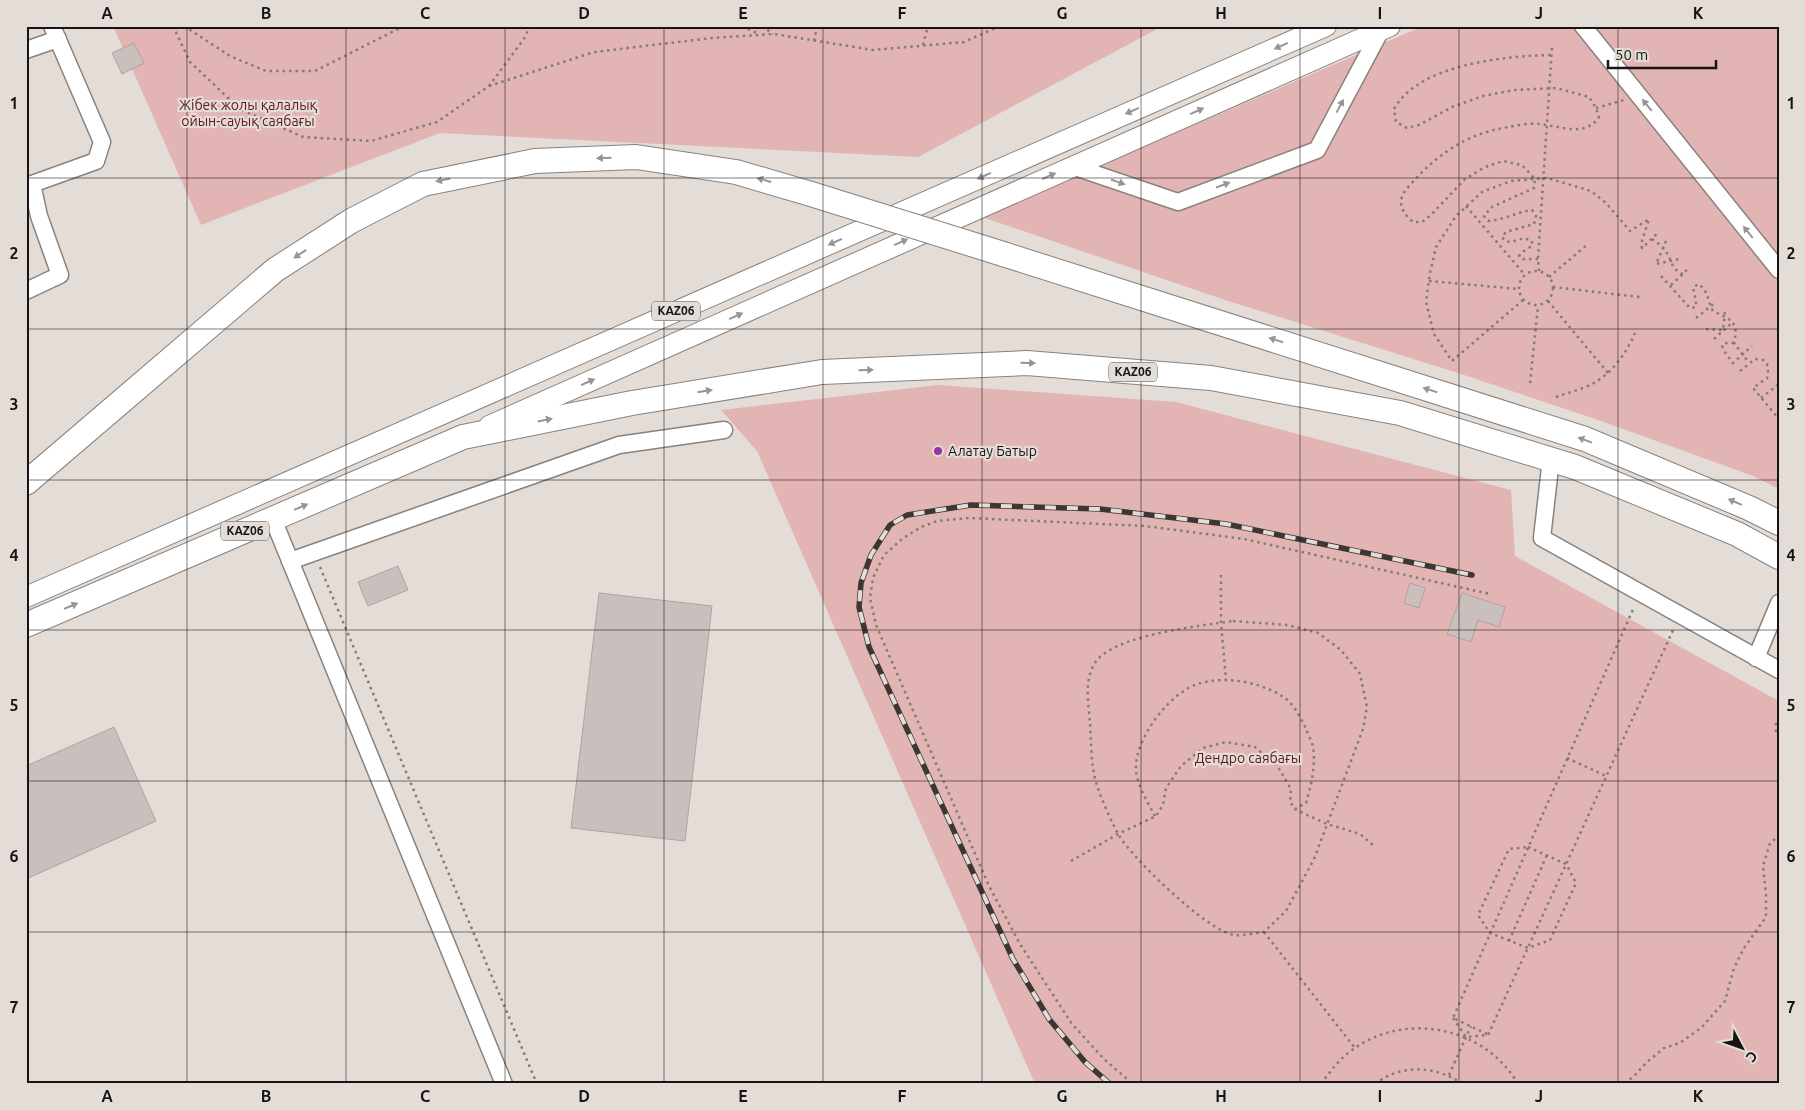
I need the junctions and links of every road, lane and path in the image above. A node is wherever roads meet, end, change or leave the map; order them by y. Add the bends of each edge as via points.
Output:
1 (173, 26) edge
2 (184, 26) edge
3 (404, 26) edge
4 (529, 26) edge
5 (742, 26) edge
6 (762, 26) edge
7 (817, 26) edge
8 (928, 26) edge
9 (1000, 26) edge
10 (1326, 26) edge
11 (1334, 26) edge
12 (1584, 26) edge
13 (1385, 28) edge
14 (55, 33) edge
15 (774, 34) junction
16 (762, 35) junction
17 (814, 41) junction
18 (923, 45) junction
19 (1344, 47) junction
20 (1552, 47) dead end
21 (26, 50) edge
22 (1552, 54) junction
23 (489, 86) junction
24 (1549, 88) junction
25 (1639, 96) junction
26 (1596, 108) junction
27 (1547, 125) junction
28 (1072, 166) junction
29 (1543, 178) junction
30 (1535, 179) junction
31 (1466, 206) junction
32 (1659, 232) dead end
33 (1652, 239) junction
34 (1666, 241) dead end
35 (1588, 244) dead end
36 (1663, 248) junction
37 (1680, 258) dead end
38 (1538, 259) junction
39 (1670, 261) junction
40 (1688, 269) dead end
41 (1779, 270) edge
42 (1538, 271) junction
43 (1682, 274) junction
44 (1525, 275) junction
45 (1661, 276) dead end
46 (1686, 276) dead end
47 (1549, 277) junction
48 (1429, 281) junction
49 (1670, 285) junction
50 (1553, 287) junction
51 (1519, 289) junction
52 (26, 291) edge
53 (1640, 297) dead end
54 (1523, 300) junction
55 (1548, 301) junction
56 (1716, 302) dead end
57 (1538, 306) junction
58 (1710, 306) junction
59 (1725, 311) dead end
60 (1724, 316) junction
61 (1696, 318) dead end
62 (1733, 322) junction
63 (1706, 328) dead end
64 (1723, 330) junction
65 (1635, 333) dead end
66 (1714, 338) dead end
67 (1734, 343) junction
68 (1752, 346) dead end
69 (1742, 354) junction
70 (1749, 363) junction
71 (1740, 371) dead end
72 (1608, 373) junction
73 (1530, 383) dead end
74 (1779, 384) edge
75 (1556, 397) dead end
76 (1762, 398) junction
77 (1779, 419) edge
78 (724, 430) dead end
79 (463, 437) junction
80 (1551, 459) junction
81 (26, 483) edge
82 (273, 519) junction
83 (1779, 523) edge
84 (314, 553) junction
85 (1779, 557) edge
86 (290, 561) junction
87 (1221, 575) dead end
88 (1640, 593) junction
89 (1490, 594) dead end
90 (26, 596) edge
91 (1779, 603) edge
92 (1680, 615) junction
93 (1221, 623) junction
94 (26, 625) edge
95 (1756, 658) junction
96 (1779, 670) edge
97 (1226, 680) junction
98 (1776, 723) dead end
99 (1779, 735) edge
100 (1568, 758) junction
101 (1606, 776) junction
102 (1295, 809) junction
103 (1156, 816) junction
104 (1327, 824) junction
105 (1118, 834) junction
106 (1779, 836) edge
107 (1373, 845) dead end
108 (1528, 847) junction
109 (1547, 855) junction
110 (1071, 861) dead end
111 (1566, 864) junction
112 (1264, 932) junction
113 (1490, 933) junction
114 (1509, 941) junction
115 (1528, 948) junction
116 (1453, 1018) junction
117 (1471, 1026) junction
118 (1488, 1035) junction
119 (1466, 1037) junction
120 (1355, 1048) junction
121 (1448, 1075) junction
122 (504, 1084) edge
123 (537, 1084) edge
124 (1130, 1084) edge
125 (1321, 1084) edge
126 (1375, 1084) edge
127 (1463, 1084) edge
128 (1518, 1084) edge
129 (1625, 1084) edge

1 - 23 path via 190,62 240,109 303,136 371,141 437,122
2 - 3 path via 230,56 266,71 314,71
4 - 23 path via 526,36
5 - 16 path
6 - 15 path
7 - 17 path
8 - 18 path
9 - 18 path via 964,42
10 -> 90 main road, KАZ06
11 - 19 main road
12 - 25 street
13 - 19 main road, KАZ06
28 -> 13 street via 1178,202 1317,150
14 - 21 street
14 - 52 street via 102,142 96,161 32,184 60,275
15 - 16 path
15 - 17 path
16 - 23 path via 594,52
17 - 18 path via 873,50
28 -> 19 main road, KАZ06
20 - 22 path
22 - 24 path
22 - 24 path via 1483,60 1446,72 1414,86 1399,99 1394,109 1396,122 1407,128 1482,96
24 - 26 path via 1589,98
24 - 27 path
25 - 26 path
41 -> 25 street
26 - 27 path via 1599,117 1594,126 1579,130
27 - 29 path
27 - 30 path via 1508,127 1477,135 1444,151 1404,191 1401,204 1404,214 1413,222 1422,222 1465,179 1485,166 1503,161 1522,165
79 -> 28 main road, KАZ06
29 - 30 path
29 - 33 path via 1591,191 1606,203 1630,232 1649,219 1642,248
29 - 38 path
30 - 31 path via 1511,181 1482,192
30 - 38 path via 1534,188 1492,207 1484,216 1488,221 1498,221 1532,210 1536,216 1534,224 1506,232 1502,237 1504,241 1524,238 1532,242 1532,246 1520,256 1523,260
31 - 44 path
31 - 48 path via 1436,247
32 - 33 path
33 - 36 path
34 - 36 path
35 - 47 path
36 - 39 path
36 - 39 path via 1656,264
37 - 39 path
38 - 42 path
39 - 43 path
40 - 43 path
42 - 44 path
42 - 47 path
43 - 46 path
43 - 49 path
44 - 51 path
45 - 49 path
47 - 50 path
48 - 51 path
48 - 54 path via 1426,302 1434,334 1452,361
49 - 58 path via 1690,308 1696,307 1693,288 1698,284 1707,293
50 - 53 path
50 - 55 path
51 - 54 path
54 - 57 path
55 - 57 path
55 - 72 path
56 - 58 path
57 - 73 path
58 - 60 path
58 - 61 path
59 - 60 path
60 - 62 path
60 - 64 path
62 - 64 path
62 - 67 path via 1736,332
63 - 64 path
64 - 66 path
65 - 72 path via 1628,349
67 - 69 path
67 - 69 path via 1722,346 1732,363
68 - 69 path
69 - 70 path
70 - 71 path
70 - 76 path via 1755,359 1767,364 1767,378 1753,388
72 - 75 path via 1590,385
74 - 76 path
76 - 77 path
78 - 84 street via 619,445
79 -> 80 highway, KАZ06 via 632,403 822,372 1027,363 1211,378 1391,411
82 -> 79 highway, KАZ06
80 - 85 highway, KАZ06 via 1737,534
80 - 88 street via 1542,538
83 -> 81 highway, bridge via 1585,439 811,194 736,172 636,157 535,161 423,184 351,221 275,270
82 - 86 street
94 -> 82 highway, KАZ06
84 - 86 street
84 - 123 path
86 - 122 street
87 - 93 path
88 - 92 street
88 - 100 path
89 - 124 path via 1244,539 1145,526 969,518 936,521 920,527 884,555 873,578 870,598 876,625 988,886 1020,944 1072,1024
91 - 95 street
92 - 95 street
92 - 101 path
93 - 97 path
93 - 104 path via 1288,625 1318,633 1341,650 1360,674 1367,707 1363,729
93 - 105 path via 1172,630 1110,649 1098,658 1091,669 1087,692 1096,781
95 - 96 street
97 - 102 path via 1254,684 1283,696 1300,717 1312,746 1313,778 1306,803
97 - 103 path via 1200,683 1178,694 1154,719 1141,743 1136,770 1145,798
98 - 99 path
100 - 101 path
100 - 108 path
101 - 111 path
102 - 103 path via 1290,802 1291,789 1278,767 1255,747 1226,742 1203,748 1181,766 1166,788 1163,805
102 - 104 path
103 - 105 path
104 - 107 path via 1360,834
104 - 112 path via 1314,859 1286,911
105 - 110 path
105 - 112 path via 1194,912 1234,935
106 - 129 path via 1770,843 1763,866 1766,917 1734,968 1725,1000 1702,1027 1680,1043 1664,1048
108 - 109 path
108 - 113 path
108 - 113 path via 1509,849 1478,915
109 - 111 path
109 - 114 path
111 - 115 path
111 - 115 path via 1576,883 1554,932 1550,940
112 - 120 path
113 - 114 path
113 - 116 path
114 - 115 path
115 - 118 path
116 - 117 path
116 - 119 path
117 - 118 path
117 - 119 path
118 - 119 path
119 - 120 path via 1442,1030 1417,1028 1385,1033
119 - 121 path
119 - 128 path via 1493,1054
120 - 125 path
121 - 126 path via 1415,1069 1390,1074
121 - 127 path

